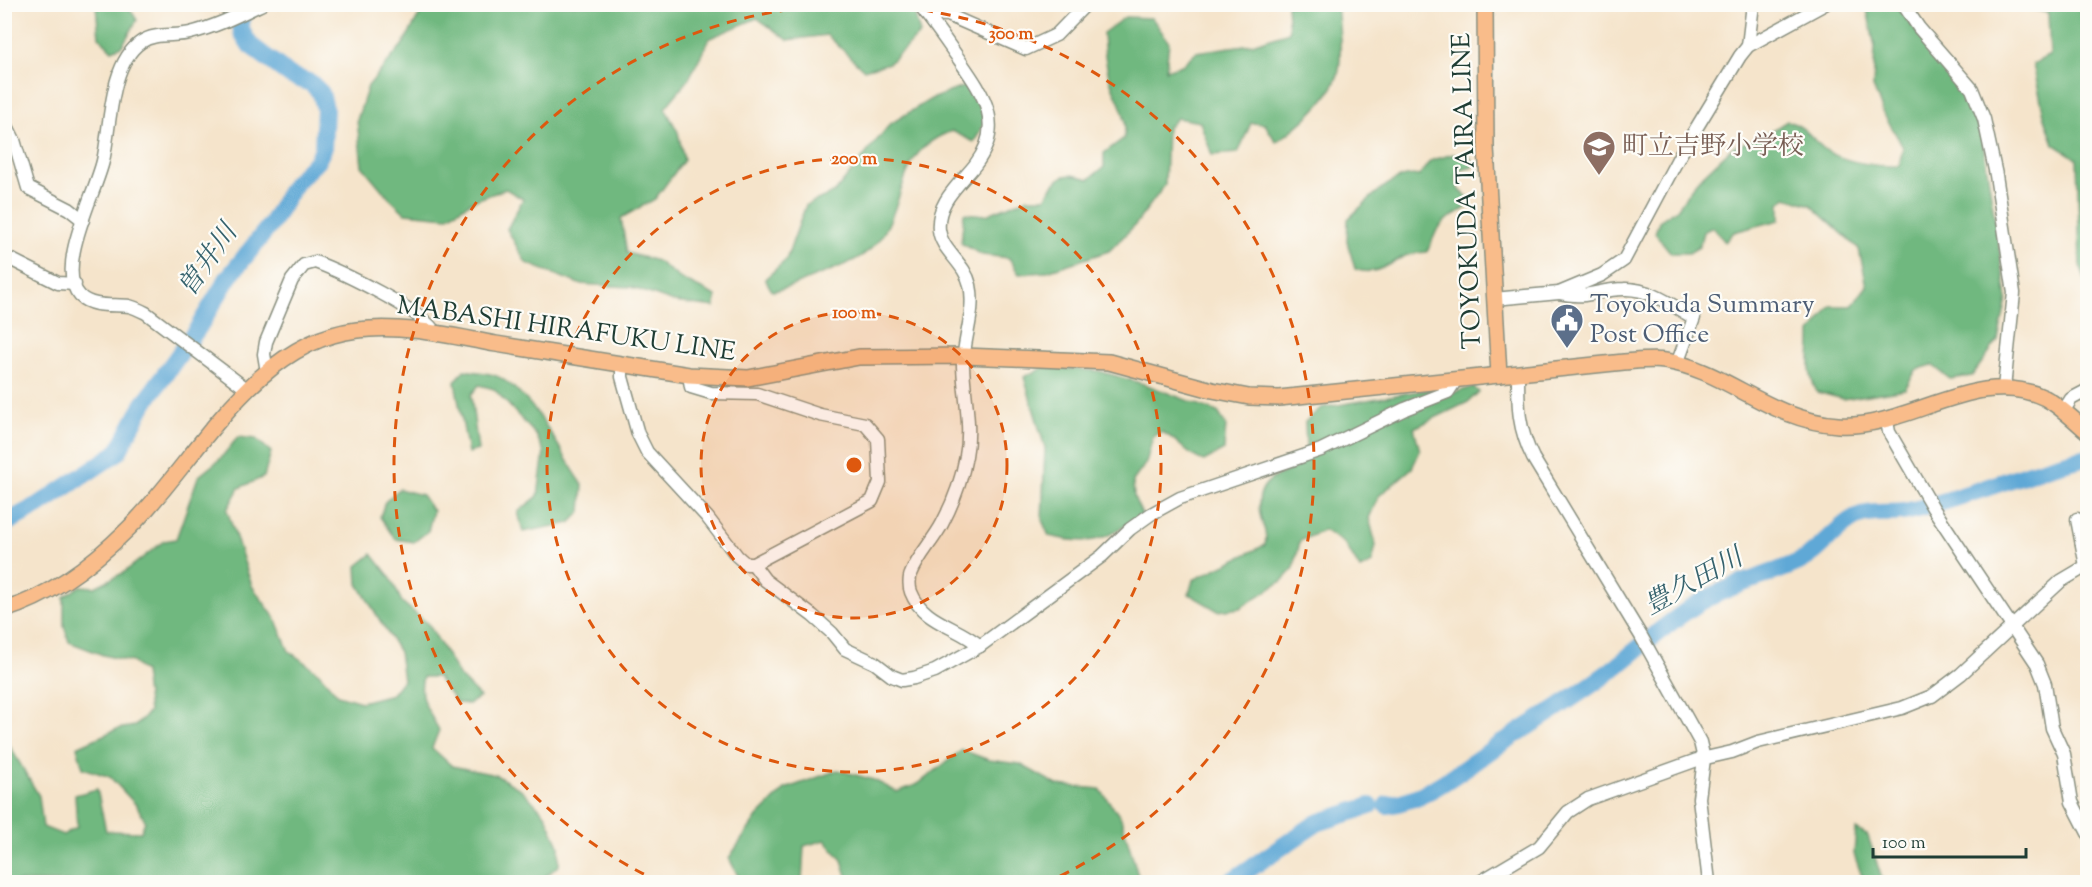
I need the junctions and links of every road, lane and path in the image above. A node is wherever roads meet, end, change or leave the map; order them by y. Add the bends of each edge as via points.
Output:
1 (262, 4) edge
2 (1086, 4) edge
3 (1485, 4) edge
4 (1753, 4) edge
5 (1825, 4) edge
6 (1903, 4) edge
7 (922, 9) edge
8 (1748, 46) junction
9 (4, 120) edge
10 (83, 220) junction
11 (4, 256) edge
12 (75, 284) junction
13 (1559, 293) junction
14 (1494, 299) junction
15 (435, 333) junction
16 (964, 356) junction
17 (1677, 364) junction
18 (622, 365) junction
19 (267, 372) junction
20 (1518, 374) junction
21 (689, 375) junction
22 (1499, 375) junction
23 (1456, 380) junction
24 (2004, 388) junction
25 (248, 390) junction
26 (2088, 390) edge
27 (2063, 412) junction
28 (1887, 421) junction
29 (2088, 432) edge
30 (2077, 519) dead end
31 (753, 564) junction
32 (2087, 565) edge
33 (4, 610) edge
34 (2010, 626) junction
35 (980, 646) junction
36 (1704, 759) junction
37 (2088, 833) edge
38 (1480, 882) edge
39 (1709, 882) edge

1 - 10 street via 188,34 142,41 132,50 114,92 103,162
2 - 7 street via 1056,35 1026,49 948,15
3 - 14 main road, TOYOKUDA TAIRA LINE via 1486,147
4 - 8 street
5 - 8 street
6 - 24 street via 1972,89 1984,119 2014,293
7 - 16 street via 981,91 990,116 990,134 984,149 954,187 940,219 943,242 960,261 969,283
8 - 13 street via 1711,102 1624,260 1602,275
9 - 10 street via 28,188 69,208
10 - 12 street via 73,256
11 - 12 street via 58,283
12 - 25 street via 80,296 91,302 130,306 146,312
13 - 14 street
13 - 17 street via 1577,297 1624,289 1648,293 1694,318
14 - 22 main road, TOYOKUDA TAIRA LINE
15 - 18 main road, MABASHI HIRAFUKU LINE
15 - 19 main road, MABASHI HIRAFUKU LINE via 382,328 345,332 303,347
15 - 19 street via 431,325 408,309 315,262 304,265 292,280 266,342
16 - 21 main road, MABASHI HIRAFUKU LINE via 859,357 748,378
16 - 23 main road, MABASHI HIRAFUKU LINE via 1109,362 1250,398 1324,395
16 - 35 street via 967,454 942,523 910,576 910,590 934,621
17 - 20 main road, MABASHI HIRAFUKU LINE via 1645,361
17 - 28 main road, MABASHI HIRAFUKU LINE via 1693,368 1788,415 1812,422 1857,425
18 - 21 main road, MABASHI HIRAFUKU LINE
18 - 31 street via 638,434 647,452 737,556 746,564
19 - 25 main road, MABASHI HIRAFUKU LINE
20 - 22 main road, MABASHI HIRAFUKU LINE
20 - 36 street via 1518,416 1526,444 1646,645 1700,742
21 - 31 street via 691,387 711,393 757,394 820,415 865,424 878,439 880,482 872,501
22 - 23 main road, MABASHI HIRAFUKU LINE
23 - 35 street via 1448,392 1321,450 1180,498 1150,514 1102,556
24 - 27 main road, MABASHI HIRAFUKU LINE via 2048,399
24 - 28 main road, MABASHI HIRAFUKU LINE via 1970,394
25 - 33 main road, MABASHI HIRAFUKU LINE via 128,529 74,574
26 - 27 street via 2071,399
27 - 29 main road, MABASHI HIRAFUKU LINE
28 - 34 street via 1889,432 1931,504
30 - 32 street
31 - 35 street via 765,580 813,616 844,649 902,680 935,671
32 - 34 street via 2061,581
34 - 36 street via 1932,696 1902,708
34 - 37 street via 2042,674 2048,714 2064,754 2072,802
36 - 38 street via 1577,804 1539,847
36 - 39 street via 1699,798

